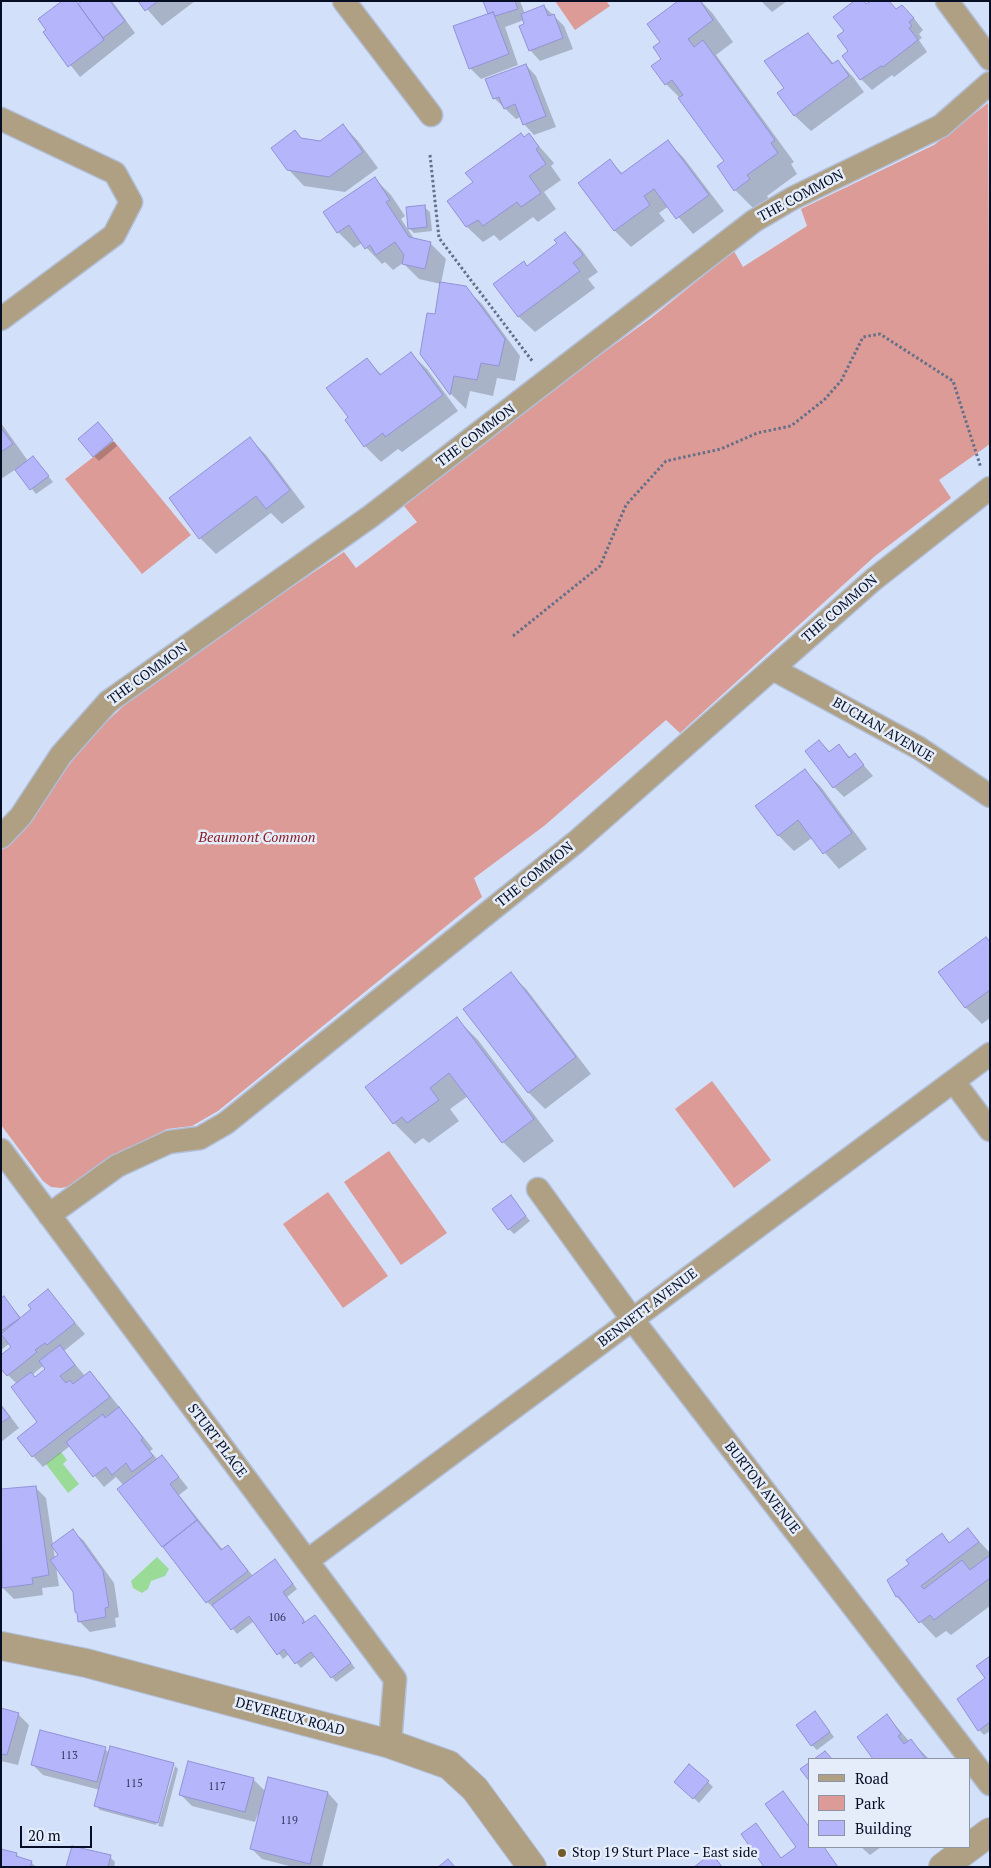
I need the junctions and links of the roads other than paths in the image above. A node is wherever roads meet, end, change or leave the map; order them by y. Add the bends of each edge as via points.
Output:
1 (344, 1) edge
2 (947, 1) edge
3 (990, 59) edge
4 (990, 83) edge
5 (431, 115) dead end
6 (1, 119) edge
7 (1, 319) edge
8 (989, 489) edge
9 (773, 669) junction
10 (990, 796) edge
11 (1, 837) edge
12 (990, 1054) edge
13 (954, 1082) junction
14 (990, 1130) edge
15 (1, 1150) edge
16 (538, 1189) dead end
17 (49, 1215) junction
18 (632, 1319) junction
19 (307, 1561) junction
20 (1, 1646) edge
21 (390, 1744) junction
22 (970, 1758) edge
23 (971, 1759) edge
24 (990, 1784) edge
25 (990, 1832) edge
26 (971, 1846) edge
27 (969, 1848) edge
28 (532, 1867) edge
29 (943, 1867) edge

1 - 5 street
2 - 3 street
4 - 11 street, THE COMMON via 941,126 793,198 754,221 371,516 108,702 61,755 21,816
6 - 7 street via 115,173 131,202 114,235
8 - 9 street, THE COMMON via 872,580
9 - 10 street, BUCHAN AVENUE via 919,748
9 - 17 street, THE COMMON via 576,842 226,1123 200,1138 169,1142 117,1166
12 - 13 street, BENNETT AVENUE
13 - 14 street
13 - 18 street, BENNETT AVENUE
15 - 17 street, STURT PLACE
16 - 18 street, BURTON AVENUE
17 - 19 street, STURT PLACE
18 - 19 street, BENNETT AVENUE
18 - 22 street, BURTON AVENUE
19 - 21 street, STURT PLACE via 395,1679
20 - 21 street, DEVEREUX ROAD via 86,1663
21 - 28 street, DEVEREUX ROAD via 448,1765 475,1789
23 - 24 street, BURTON AVENUE
25 - 26 street
27 - 29 street

